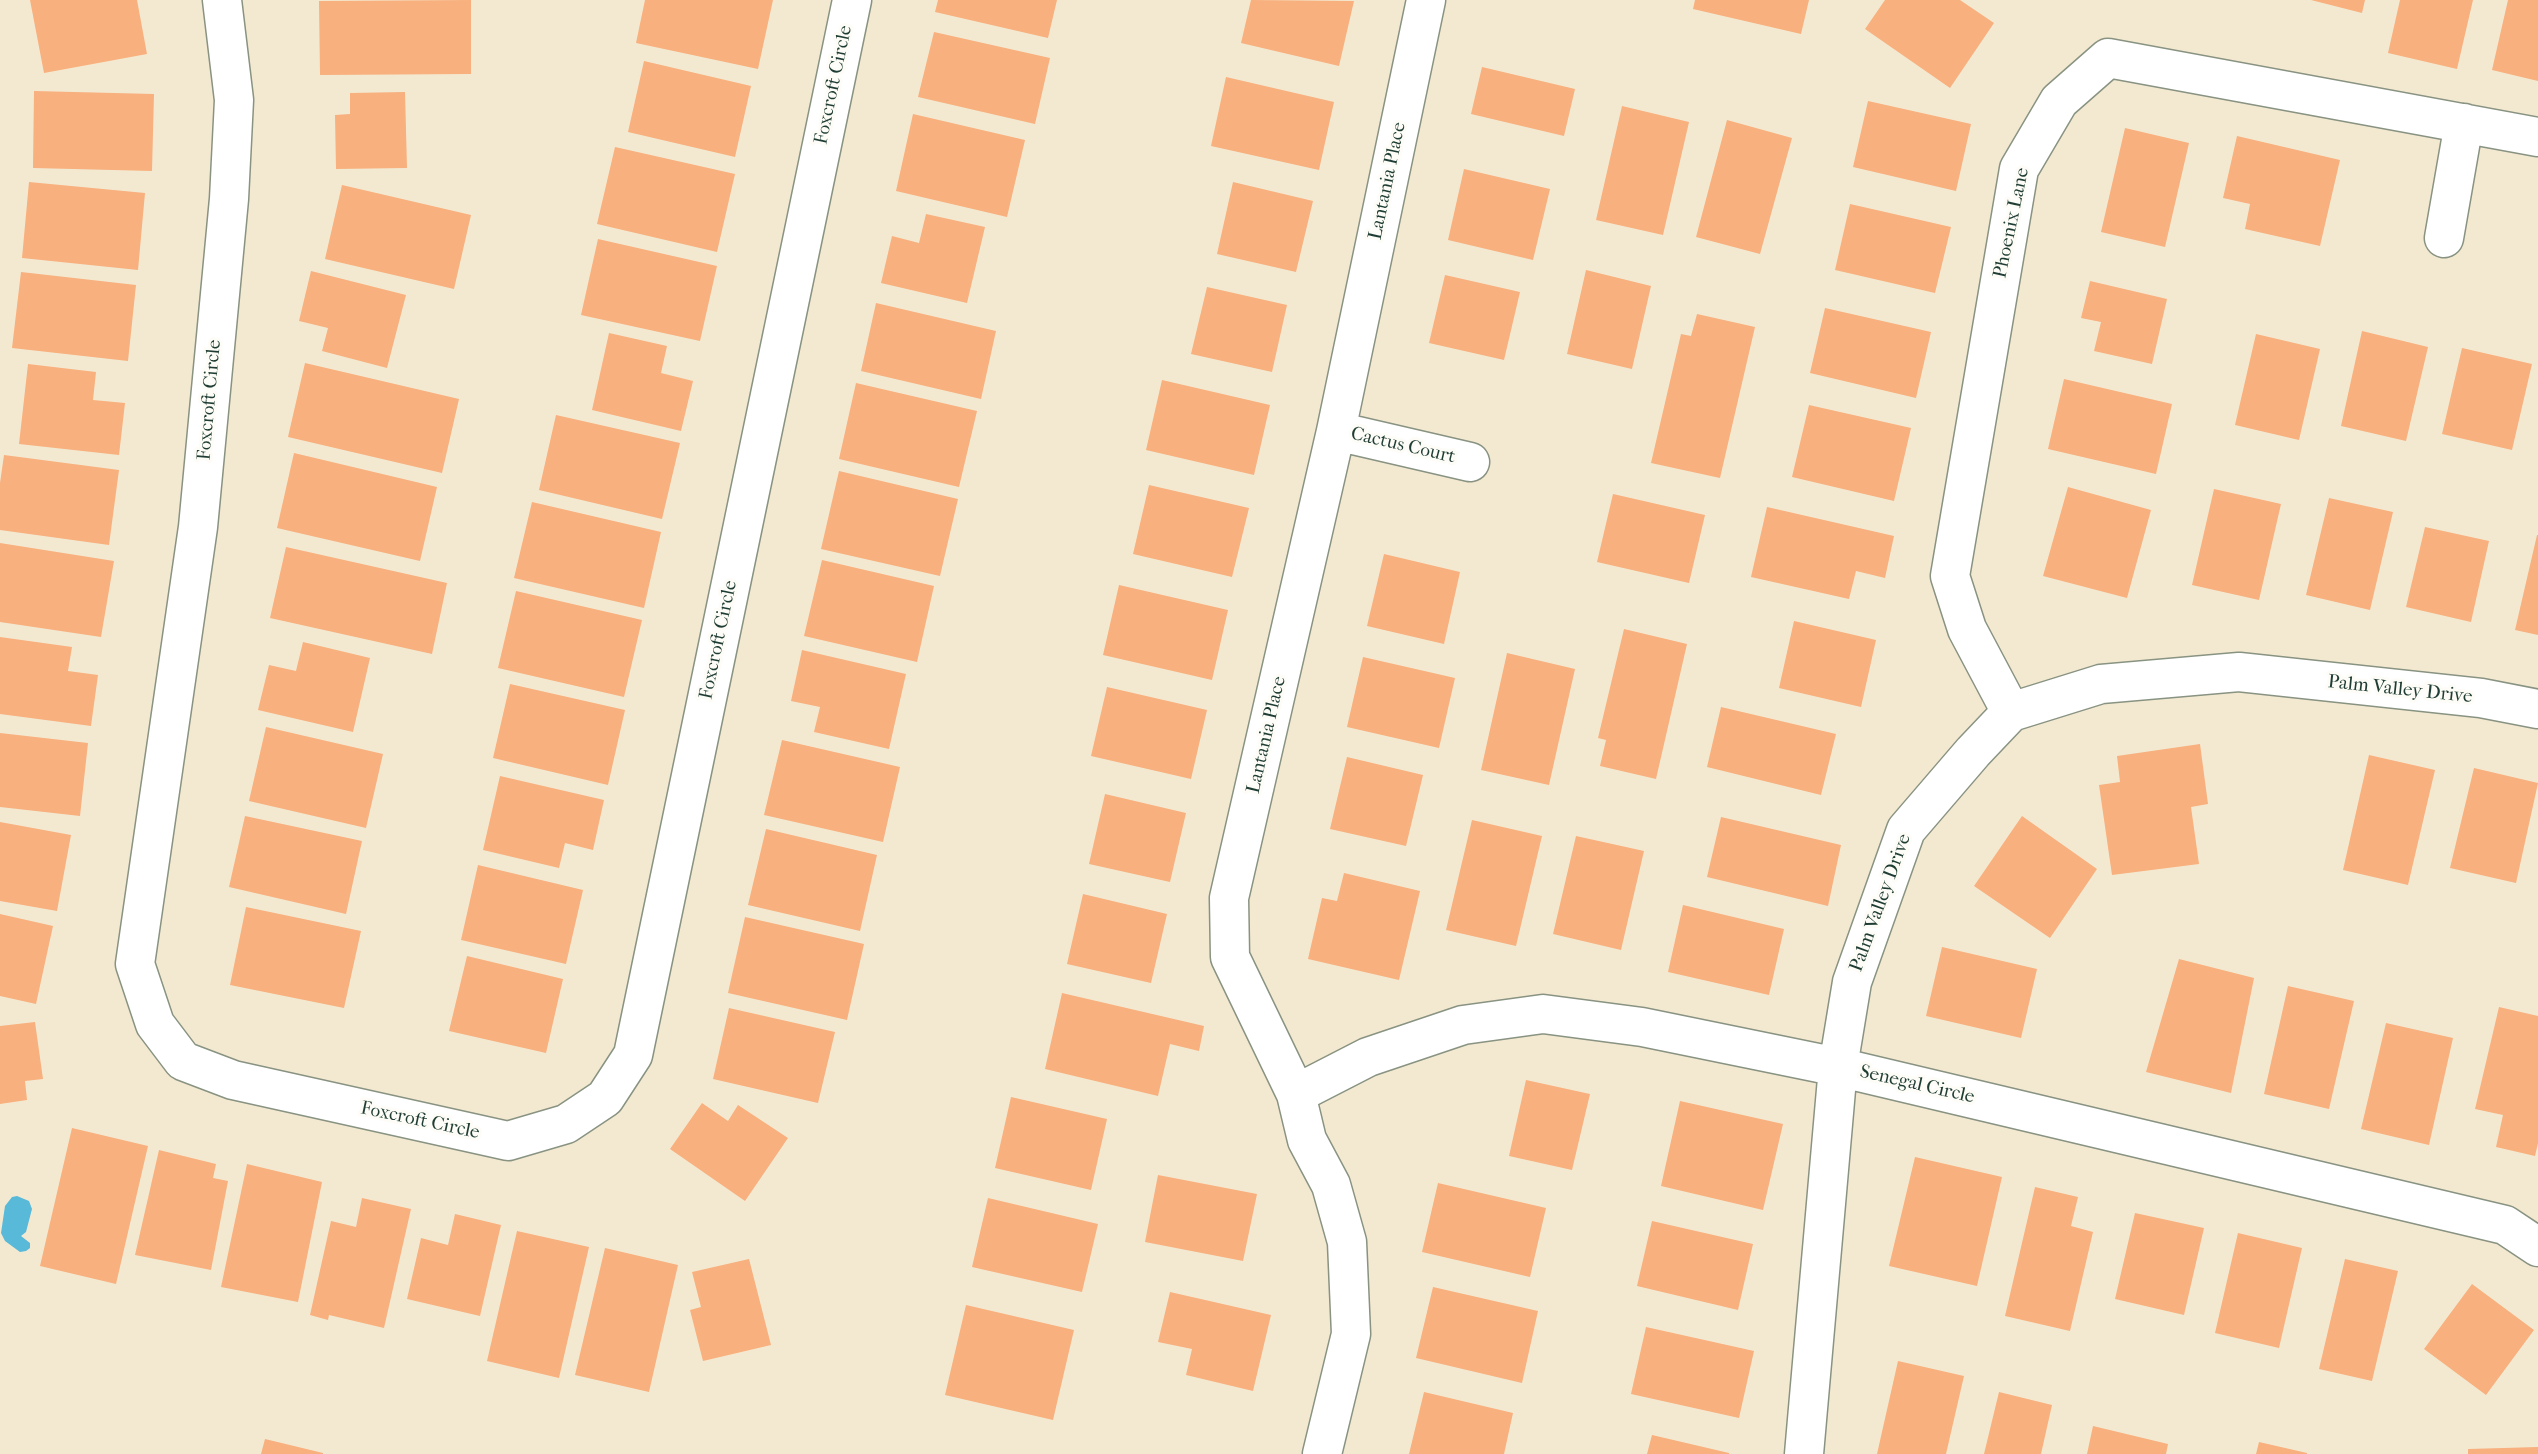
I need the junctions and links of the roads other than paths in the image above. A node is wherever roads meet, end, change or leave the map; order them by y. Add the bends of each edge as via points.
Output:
1 (222, 0) edge
2 (852, 0) edge
3 (1426, 0) edge
4 (2464, 123) junction
5 (2538, 137) edge
6 (2444, 238) dead end
7 (1336, 431) junction
8 (1470, 462) dead end
9 (2538, 709) edge
10 (2011, 712) junction
11 (1838, 1067) junction
12 (1296, 1094) junction
13 (2538, 1247) edge
14 (1322, 1454) edge
15 (1804, 1454) edge

1 - 2 street, Foxcroft Circle via 234,100 229,199 198,527 135,964 155,1024 183,1061 233,1080 508,1140 566,1124 605,1098 633,1055
3 - 7 street, Lantania Place
4 - 5 street, Phoenix Lane
4 - 6 street
4 - 10 street, Phoenix Lane via 2108,58 2059,101 2019,169 1950,576 1967,629
7 - 8 street, Cactus Court
7 - 12 street, Lantania Place via 1229,898 1230,957
9 - 10 street, Palm Valley Drive via 2481,698 2239,672 2101,684
10 - 11 street, Palm Valley Drive via 1906,830 1852,982
11 - 12 street, Senegal Circle via 1642,1027 1543,1014 1463,1025 1368,1057
11 - 13 street, Senegal Circle via 2505,1225
11 - 15 street, Palm Valley Drive
12 - 14 street, Lantania Place via 1307,1140 1331,1185 1347,1242 1351,1334

